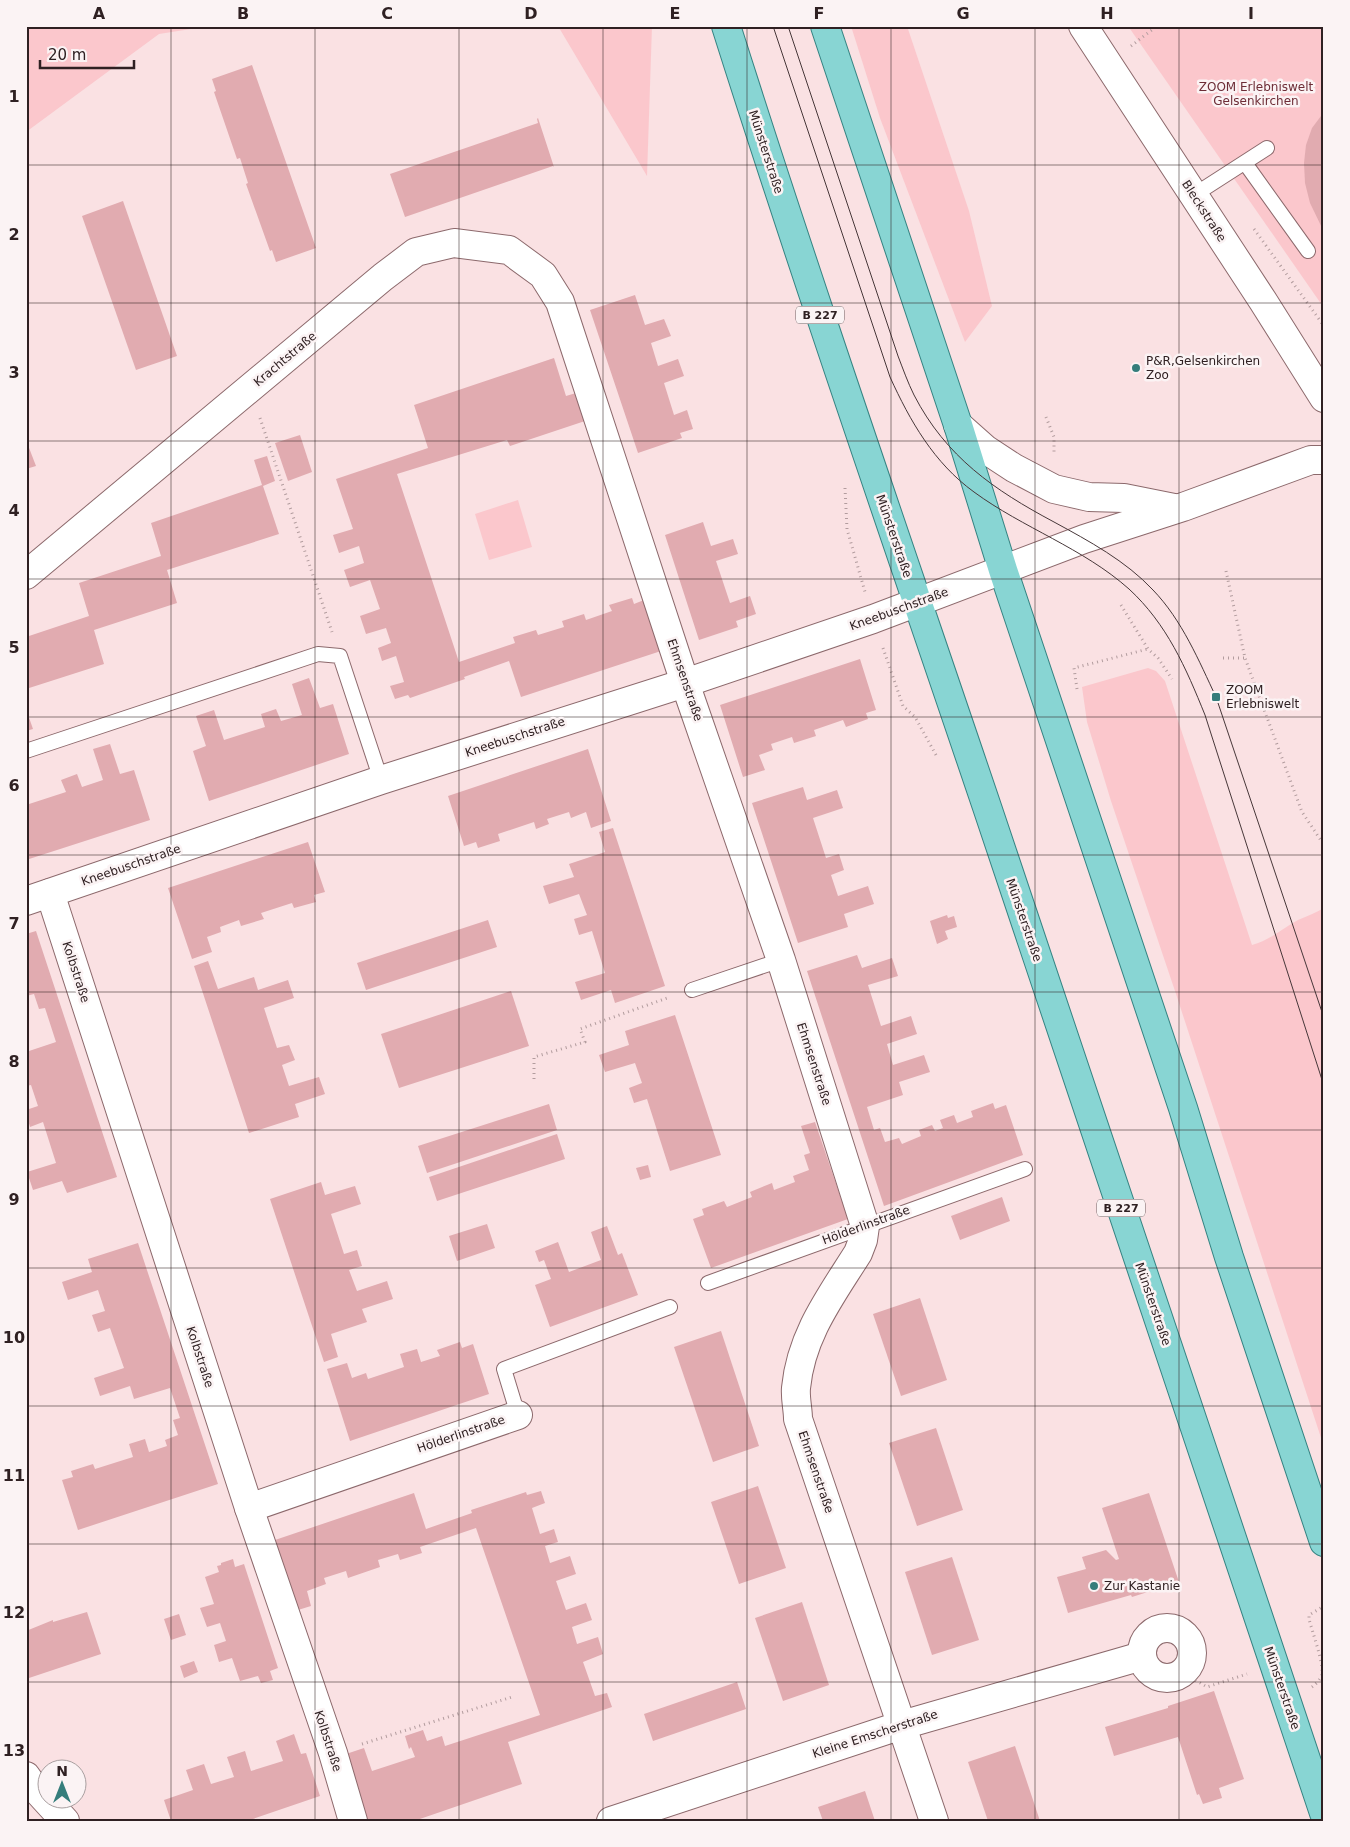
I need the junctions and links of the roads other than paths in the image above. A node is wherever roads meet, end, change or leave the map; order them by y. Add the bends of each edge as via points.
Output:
1 (726, 26) edge
2 (825, 26) edge
3 (1082, 26) edge
4 (1267, 148) dead end
5 (1245, 163) junction
6 (1194, 195) junction
7 (1308, 251) dead end
8 (560, 302) joint
9 (1324, 398) edge
10 (958, 425) junction
11 (1324, 460) edge
12 (1178, 509) junction
13 (1003, 570) junction
14 (26, 575) edge
15 (917, 603) junction
16 (685, 683) junction
17 (26, 751) edge
18 (381, 780) junction
19 (38, 897) edge
20 (781, 960) junction
21 (692, 990) road end
22 (1025, 1169) dead end
23 (864, 1226) junction
24 (708, 1283) dead end
25 (670, 1307) dead end
26 (518, 1415) joint
27 (249, 1508) junction
28 (1324, 1542) edge
29 (1142, 1656) junction
30 (902, 1725) junction
31 (26, 1776) edge
32 (1324, 1813) edge
33 (65, 1821) edge
34 (352, 1821) edge
35 (611, 1821) edge
36 (934, 1821) edge

1 - 15 main road, Münsterstraße / B 227
2 - 10 main road
3 - 6 street, Bleckstraße
4 - 5 lane
5 - 6 lane
5 - 7 lane
6 - 9 street, Bleckstraße
8 - 14 street, Krachtstraße via 543,276 509,250 454,243 416,252 382,276
8 - 16 street, Ehmsenstraße
10 - 12 street via 985,450 1054,489
10 - 13 main road
11 - 12 street via 1312,460
12 - 13 street via 1084,539
13 - 15 street, Kneebuschstraße
13 - 28 main road
15 - 16 street, Kneebuschstraße
15 - 32 main road, Münsterstraße / B 227
16 - 18 street, Kneebuschstraße
16 - 20 street, Ehmsenstraße
17 - 18 lane via 318,654 340,656
18 - 19 street, Kneebuschstraße
19 - 27 street, Kolbstraße
20 - 21 lane
20 - 23 street, Ehmsenstraße
22 - 23 lane, Hölderlinstraße
23 - 24 lane, Hölderlinstraße
23 - 30 street, Ehmsenstraße via 858,1253 811,1330 796,1390 798,1419
25 - 26 lane, Hölderlinstraße via 504,1369
26 - 27 street, Hölderlinstraße
27 - 34 street, Kolbstraße via 333,1753
29 - 29 street via 1151,1634 1174,1629 1187,1639 1192,1655 1185,1670 1170,1678 1149,1670
29 - 30 street, Kleine Emscherstraße
30 - 35 street, Kleine Emscherstraße
30 - 36 street, Ehmsenstraße
31 - 33 street

